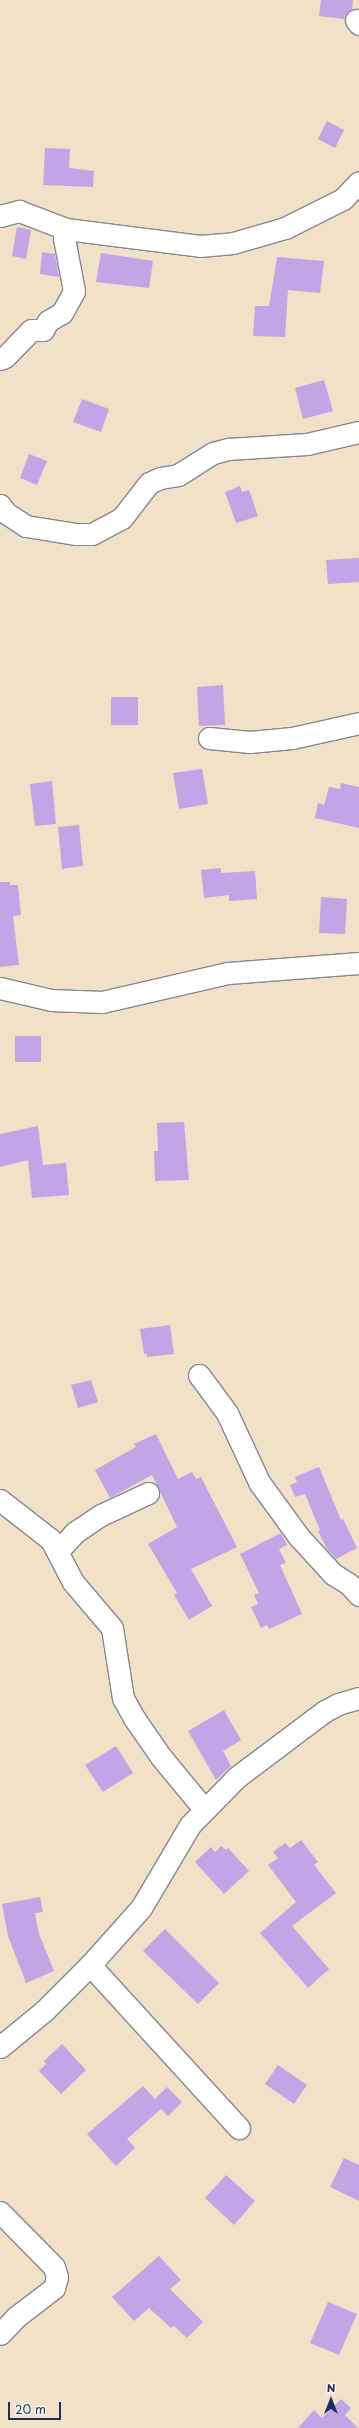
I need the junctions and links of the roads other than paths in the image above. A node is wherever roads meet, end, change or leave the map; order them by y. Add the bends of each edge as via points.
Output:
1 (359, 182) edge
2 (0, 216) edge
3 (66, 229) junction
4 (0, 359) edge
5 (359, 432) edge
6 (0, 505) edge
7 (359, 723) edge
8 (209, 738) dead end
9 (359, 963) edge
10 (0, 988) edge
11 (199, 1375) dead end
12 (148, 1493) dead end
13 (0, 1500) edge
14 (58, 1551) junction
15 (359, 1595) edge
16 (359, 1698) edge
17 (204, 1809) junction
18 (90, 1965) junction
19 (0, 2047) edge
20 (239, 2128) dead end
21 (0, 2212) edge
22 (0, 2334) edge

1 - 3 street via 343,199 285,228 233,243 200,246
2 - 3 street via 19,211
3 - 4 street via 64,238 74,291 62,313 48,321 43,330 31,330 6,357
5 - 6 street via 307,444 228,449 213,453 178,475 149,483 122,518 92,534 26,526 6,513
7 - 8 street via 285,738 250,742
9 - 10 street via 228,973 102,1002 51,1000
11 - 15 street via 227,1413 259,1482 299,1537 333,1574
12 - 14 street via 96,1518 74,1532
13 - 14 street via 51,1540
14 - 17 street via 73,1582 112,1628 123,1698 134,1718 161,1757
16 - 17 street via 338,1704 290,1736 238,1777
17 - 18 street via 190,1825 141,1908
18 - 19 street via 44,2011
18 - 20 street
21 - 22 street via 54,2267 57,2277 54,2288 16,2317

